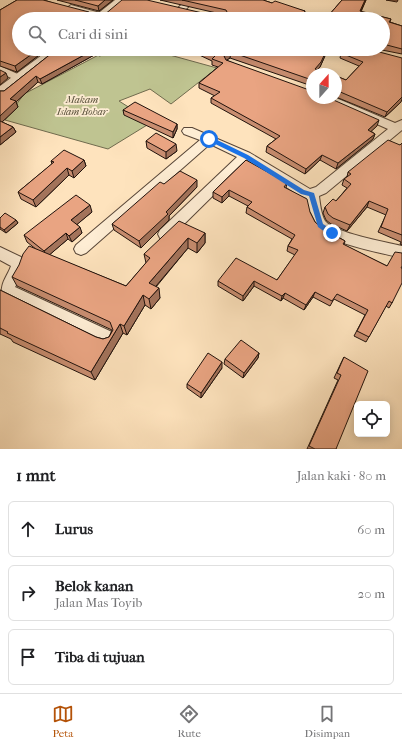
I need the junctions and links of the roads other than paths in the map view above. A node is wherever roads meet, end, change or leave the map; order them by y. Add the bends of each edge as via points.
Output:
1 (122, 0) edge
2 (191, 0) edge
3 (63, 6) edge
4 (181, 9) edge
5 (81, 12) edge
6 (107, 12) edge
7 (48, 56) edge
8 (0, 69) edge
9 (18, 78) junction
10 (0, 92) edge
11 (342, 104) edge
12 (399, 126) edge
13 (188, 131) dead end
14 (209, 139) junction
15 (246, 156) junction
16 (312, 194) junction
17 (155, 244) edge
18 (81, 250) dead end
19 (402, 252) edge
20 (0, 253) edge
21 (106, 338) edge

1 - 6 street
2 - 4 street
3 - 5 street
7 - 9 street
8 - 9 street
9 - 10 street
11 - 12 street
12 - 16 street via 321,190
13 - 14 street
14 - 15 street
14 - 18 street
15 - 16 street via 298,190
15 - 17 street
16 - 19 street via 320,225 325,230
20 - 21 street via 19,265 7,286 8,291

